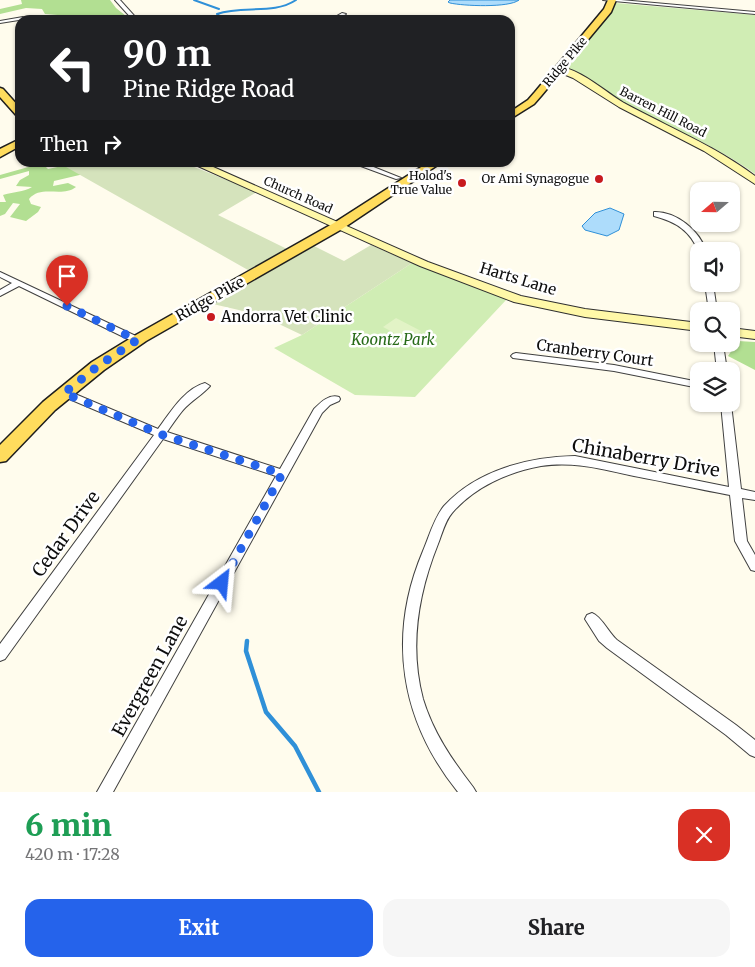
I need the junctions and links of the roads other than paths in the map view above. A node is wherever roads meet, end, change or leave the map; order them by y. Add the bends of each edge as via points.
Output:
1 (117, 0) edge
2 (610, 0) edge
3 (671, 0) edge
4 (671, 6) junction
5 (755, 13) edge
6 (131, 15) edge
7 (15, 19) edge
8 (0, 22) edge
9 (559, 69) junction
10 (0, 92) edge
11 (15, 108) edge
12 (515, 113) edge
13 (15, 146) edge
14 (0, 154) edge
15 (204, 167) edge
16 (367, 167) edge
17 (429, 167) edge
18 (398, 178) dead end
19 (755, 181) edge
20 (656, 214) dead end
21 (338, 226) junction
22 (697, 242) edge
23 (0, 274) edge
24 (18, 283) junction
25 (0, 293) edge
26 (690, 326) edge
27 (740, 333) edge
28 (755, 335) edge
29 (137, 340) junction
30 (516, 356) dead end
31 (690, 383) edge
32 (206, 386) dead end
33 (64, 393) junction
34 (335, 400) dead end
35 (727, 412) edge
36 (160, 434) junction
37 (0, 456) edge
38 (282, 474) junction
39 (736, 492) junction
40 (755, 496) edge
41 (755, 566) edge
42 (592, 619) dead end
43 (0, 655) edge
44 (755, 750) edge
45 (105, 792) edge
46 (468, 792) edge

1 - 6 street
2 - 4 street
2 - 9 main road, Ridge Pike via 608,10
3 - 4 street
4 - 5 street
7 - 8 street
9 - 12 main road, Ridge Pike via 531,102
9 - 19 street, Barren Hill Road via 573,73 612,100 732,162
10 - 11 main road
13 - 14 main road
15 - 21 street, Church Road
16 - 18 street
17 - 21 main road, Ridge Pike
20 - 22 street via 678,222 692,233
21 - 26 street, Harts Lane via 518,299 585,313
21 - 29 main road, Ridge Pike
23 - 24 street
24 - 25 street
24 - 29 street
27 - 28 street
29 - 33 main road, Ridge Pike
30 - 31 street, Cranberry Court via 614,368
32 - 36 street, Cedar Drive via 186,400
33 - 36 street
33 - 37 main road, Ridge Pike
34 - 38 street, Evergreen Lane via 318,411
35 - 39 street
36 - 38 street
36 - 43 street, Cedar Drive
38 - 45 street, Evergreen Lane
39 - 40 street, Chinaberry Drive
39 - 41 street via 742,541
39 - 46 street, Chinaberry Drive via 575,460 559,460 528,465 484,482 447,512 417,587 408,633 413,684 428,731 441,756
42 - 44 street via 612,644

